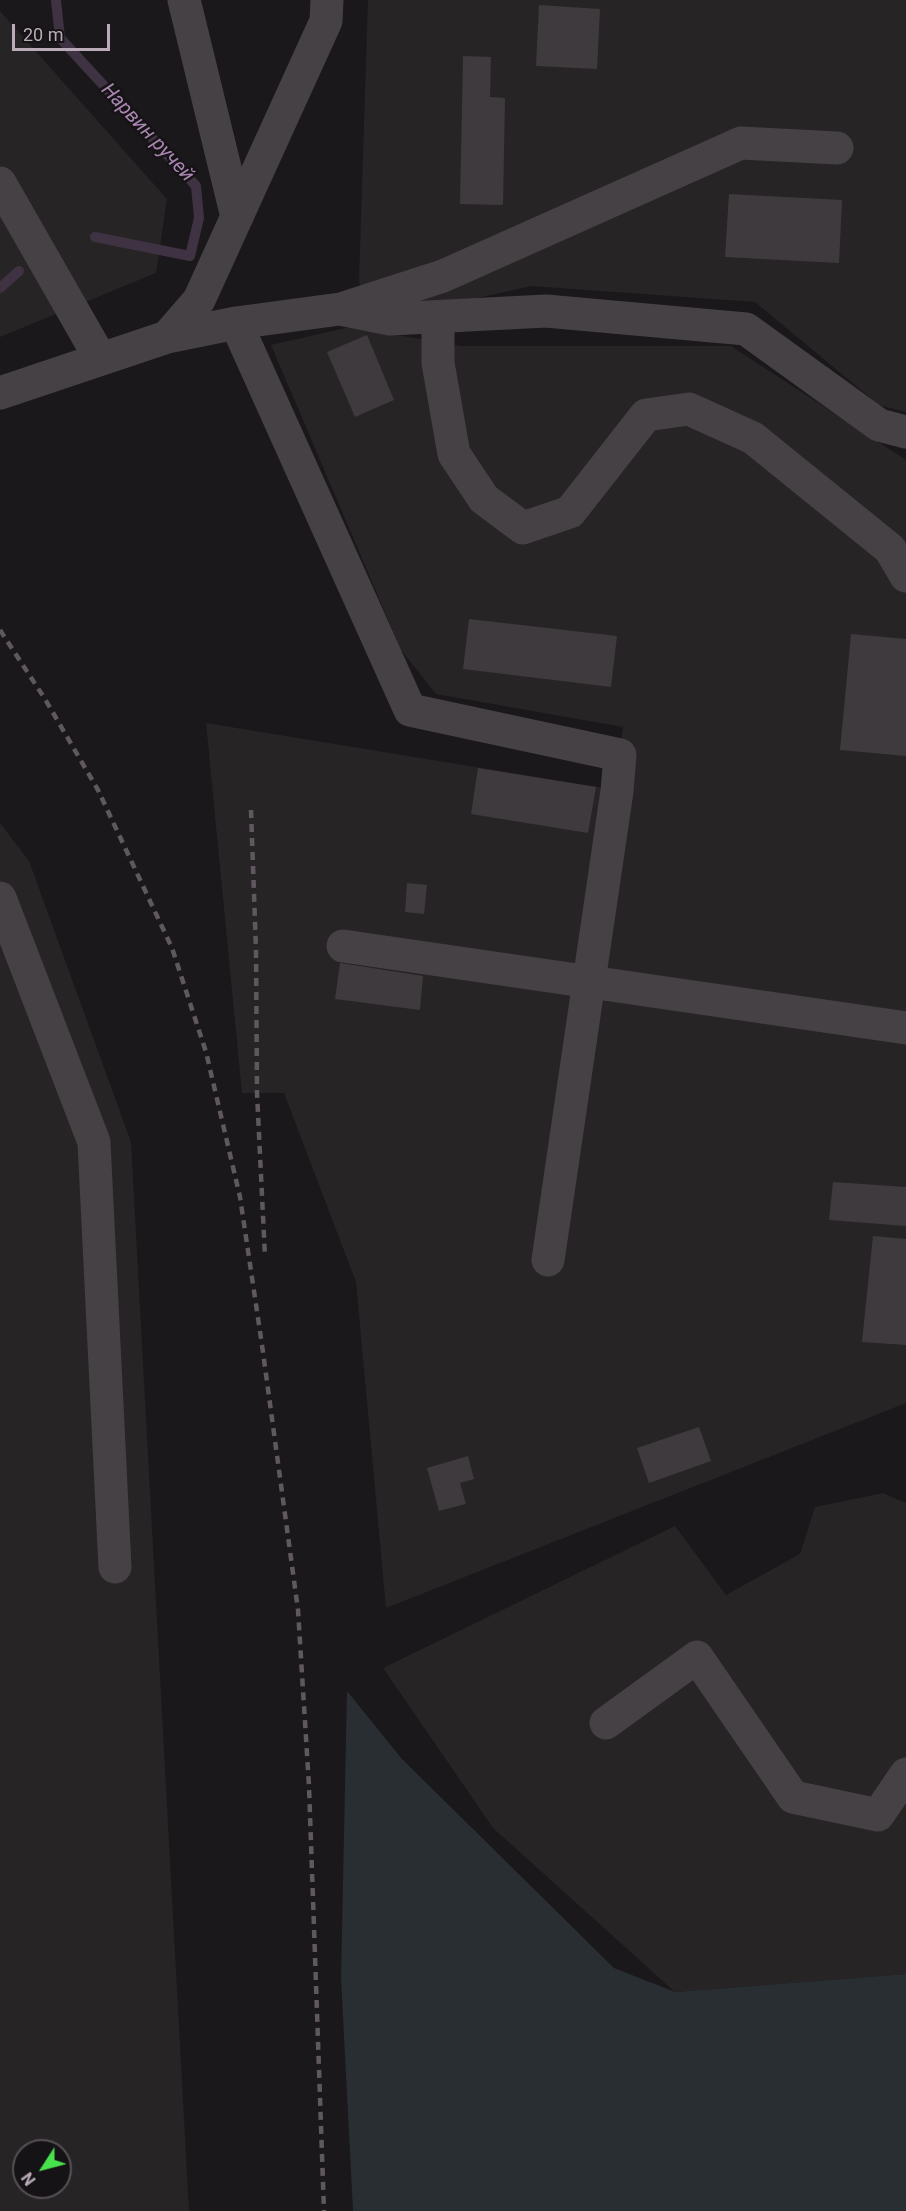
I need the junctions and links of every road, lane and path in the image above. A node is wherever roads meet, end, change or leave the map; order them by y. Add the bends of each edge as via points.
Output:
1 (184, 0) edge
2 (327, 0) edge
3 (837, 148) dead end
4 (0, 183) edge
5 (237, 217) junction
6 (340, 309) junction
7 (438, 317) junction
8 (236, 323) junction
9 (166, 336) junction
10 (100, 358) junction
11 (0, 393) edge
12 (906, 432) edge
13 (906, 576) edge
14 (0, 898) edge
15 (343, 946) dead end
16 (588, 981) junction
17 (906, 1028) edge
18 (548, 1260) dead end
19 (115, 1567) dead end
20 (606, 1723) dead end
21 (906, 1774) edge

1 - 5 street
2 - 5 street via 326,21
3 - 6 street via 741,143 443,276
4 - 10 street
5 - 9 street via 200,300
6 - 7 street via 390,320
6 - 8 street
7 - 12 street via 546,310 746,329 879,425
7 - 13 street via 438,363 454,454 484,499 523,528 570,513 646,415 689,410 753,438 890,549
8 - 9 street
8 - 16 street via 411,710 620,755
9 - 10 street
10 - 11 street
14 - 19 street via 94,1142
15 - 16 street
16 - 17 street
16 - 18 street
20 - 21 street via 697,1657 793,1797 878,1815

